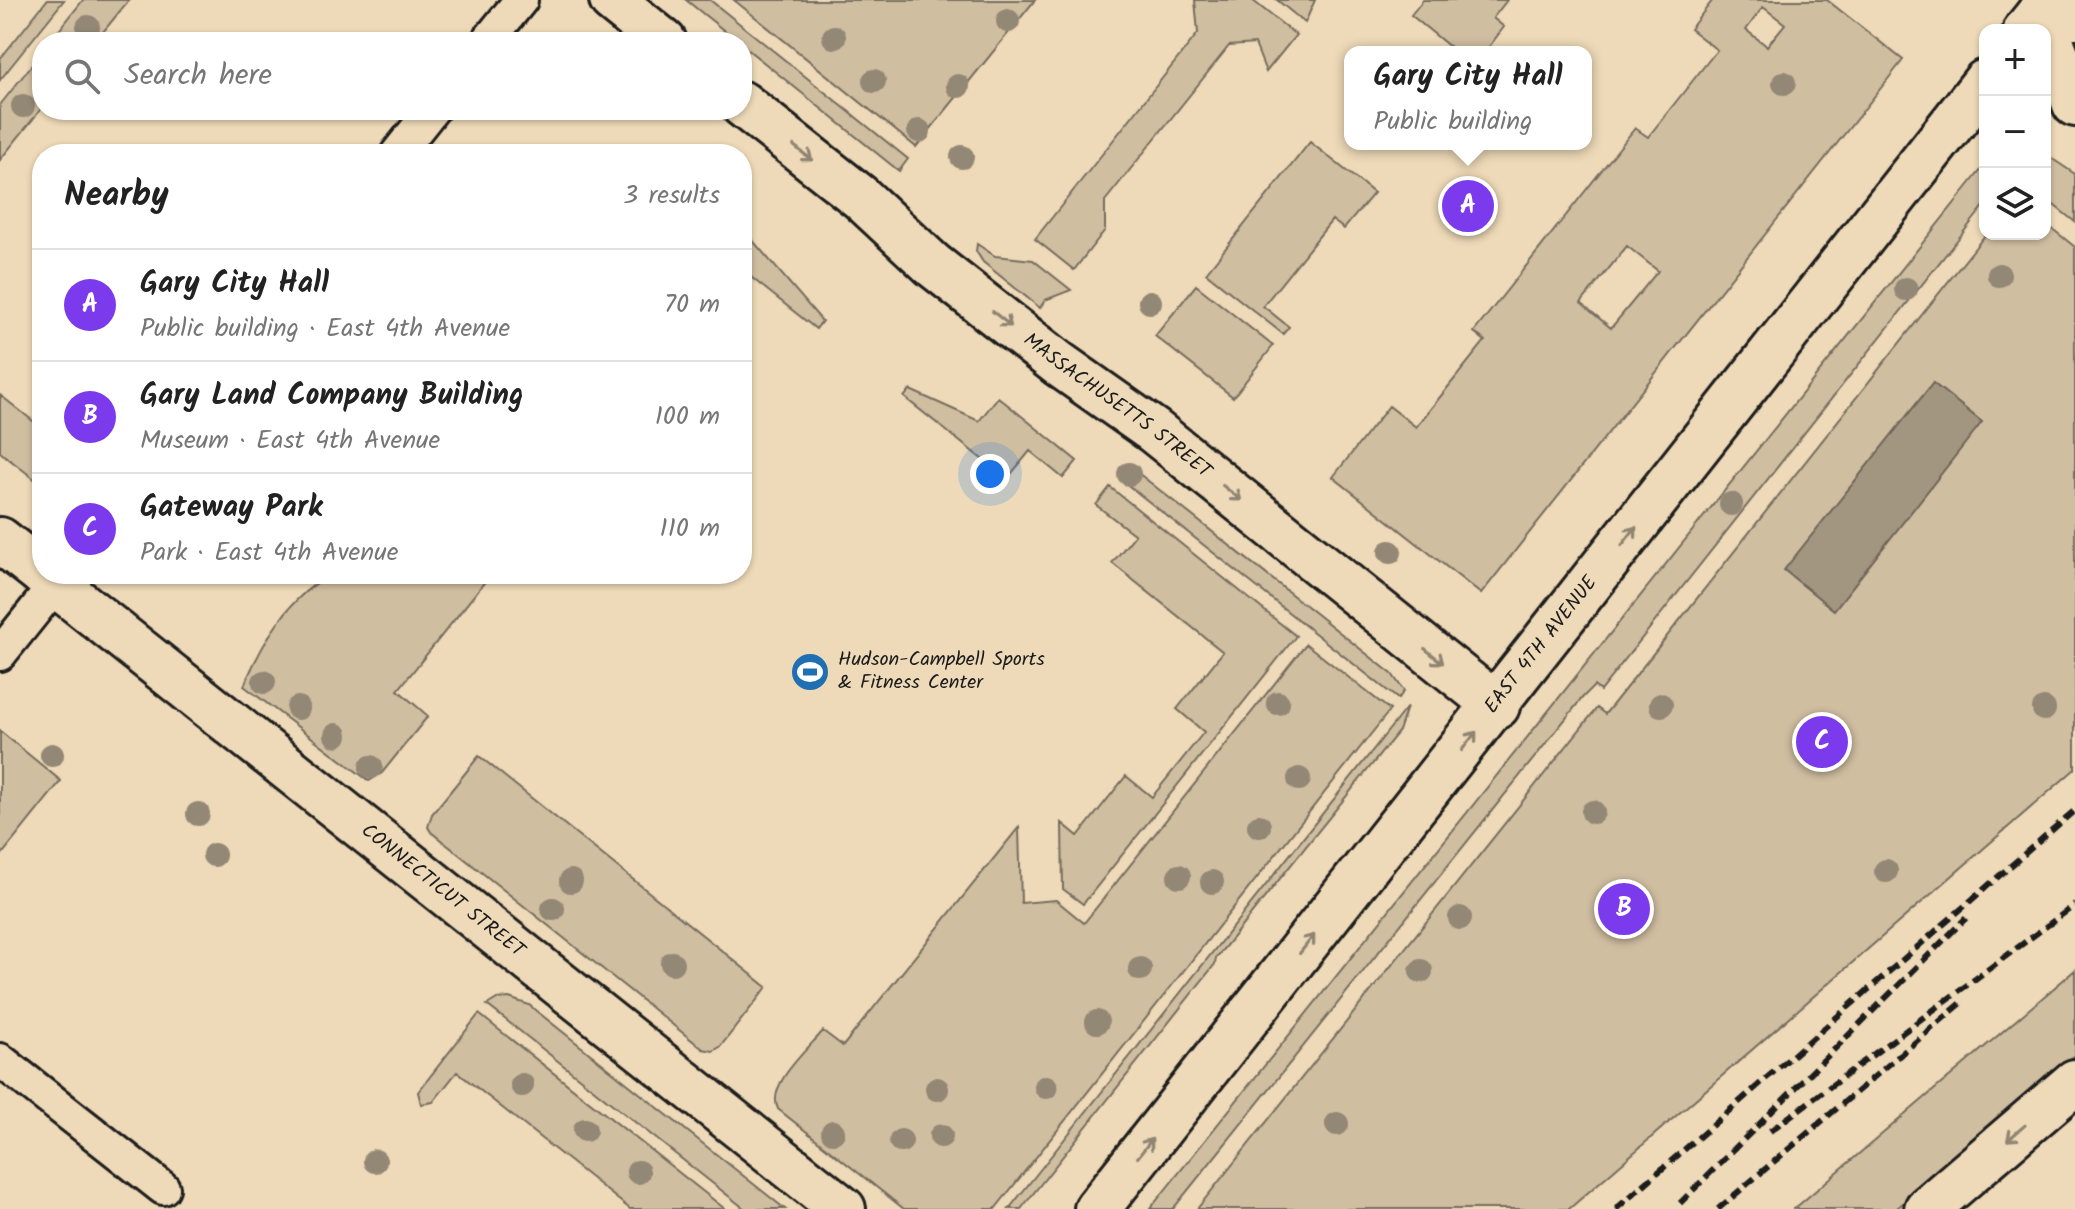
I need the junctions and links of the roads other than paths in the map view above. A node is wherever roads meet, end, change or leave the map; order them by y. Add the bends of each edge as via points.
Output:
1 (521, 0) edge
2 (612, 0) edge
3 (2043, 12) edge
4 (495, 32) edge
5 (652, 32) edge
6 (1979, 90) edge
7 (2075, 104) edge
8 (752, 112) edge
9 (424, 120) edge
10 (405, 144) edge
11 (0, 540) edge
12 (32, 563) edge
13 (46, 584) edge
14 (61, 584) edge
15 (0, 654) edge
16 (1497, 706) junction
17 (0, 1060) edge
18 (2075, 1082) edge
19 (163, 1188) dead end
20 (843, 1209) edge
21 (1097, 1209) edge
22 (1927, 1209) edge

1 - 4 lane
2 - 5 main road
3 - 7 main road
16 -> 6 main road, EAST 4TH AVENUE
8 -> 16 main road, MASSACHUSETTS STREET via 860,197 933,265 1154,431
9 - 10 lane
11 - 12 main road, CONNECTICUT STREET
13 - 15 lane
14 - 20 main road, CONNECTICUT STREET
21 -> 16 main road, EAST 4TH AVENUE
17 - 19 lane
18 -> 22 main road

